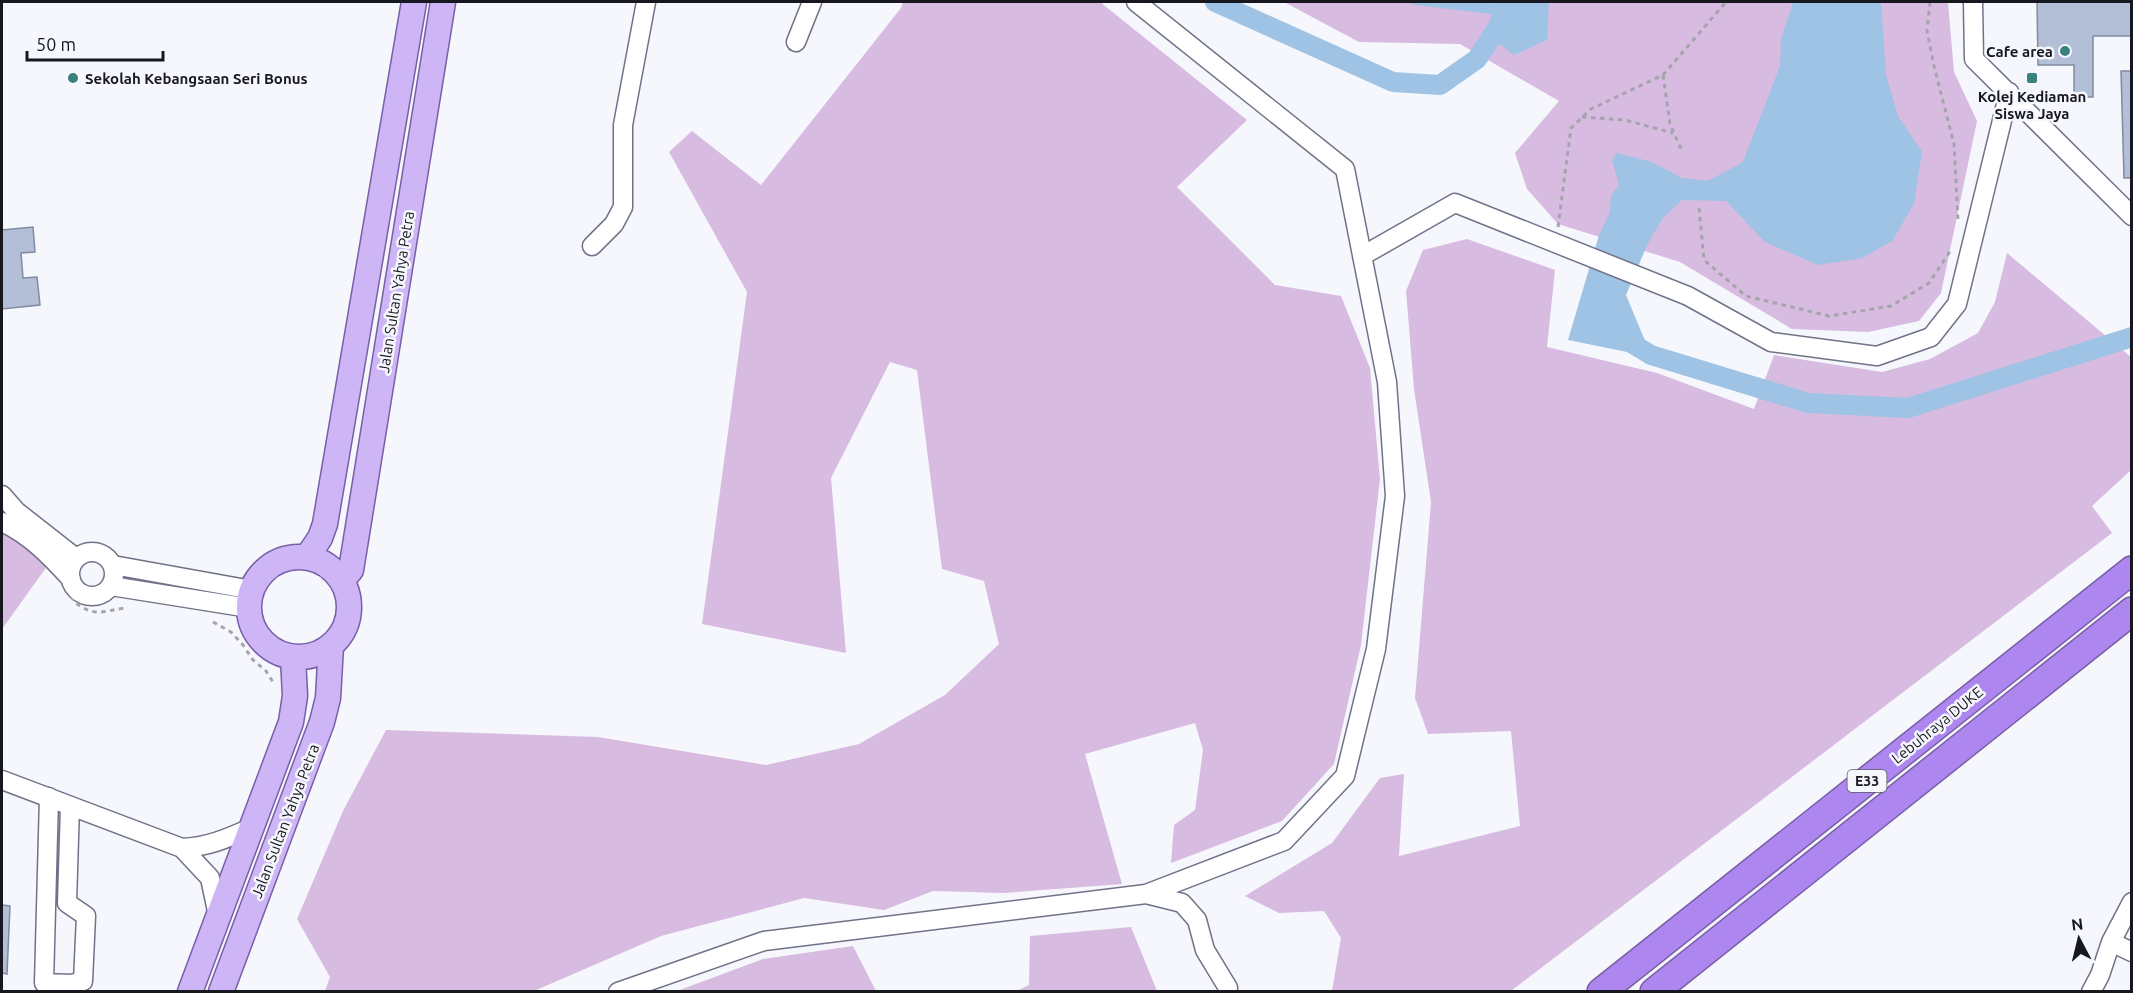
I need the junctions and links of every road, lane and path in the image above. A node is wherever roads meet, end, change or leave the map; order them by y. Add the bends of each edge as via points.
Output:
1 (414, 2) edge
2 (443, 2) edge
3 (646, 2) edge
4 (812, 2) edge
5 (1136, 2) edge
6 (1726, 2) edge
7 (1930, 2) edge
8 (1973, 2) edge
9 (796, 42) dead end
10 (1663, 75) junction
11 (2009, 92) junction
12 (1582, 117) junction
13 (1673, 133) junction
14 (1682, 151) dead end
15 (1700, 208) dead end
16 (2132, 216) edge
17 (1958, 226) dead end
18 (592, 246) dead end
19 (1562, 246) junction
20 (1953, 246) dead end
21 (1362, 256) junction
22 (2, 495) edge
23 (2, 522) edge
24 (308, 557) junction
25 (76, 558) junction
26 (113, 565) junction
27 (2132, 570) edge
28 (342, 580) junction
29 (72, 583) junction
30 (111, 585) junction
31 (250, 599) junction
32 (134, 609) dead end
33 (2132, 611) edge
34 (207, 621) dead end
35 (331, 646) junction
36 (293, 657) junction
37 (275, 684) dead end
38 (2, 780) edge
39 (49, 797) junction
40 (70, 806) junction
41 (252, 828) junction
42 (182, 848) junction
43 (1146, 894) junction
44 (2132, 902) edge
45 (219, 916) junction
46 (2111, 942) junction
47 (2132, 951) edge
48 (1227, 988) dead end
49 (190, 992) edge
50 (221, 992) edge
51 (618, 992) edge
52 (1601, 992) edge
53 (1654, 992) edge
54 (2091, 992) edge

1 - 24 main road, Jalan Sultan Yahya Petra via 325,524
2 - 28 main road, Jalan Sultan Yahya Petra via 351,570
3 - 18 street via 623,125 623,207 614,224
4 - 9 street
5 - 21 street via 1345,169
6 - 10 path
7 - 17 path via 1929,42 1954,144
8 - 11 street via 1974,59
10 - 12 path
10 - 13 path
11 - 16 street
11 - 19 street via 1957,304 1931,337 1877,356 1771,342 1688,296
12 - 13 path via 1625,120
12 - 19 path via 1570,128
13 - 14 path
15 - 20 path via 1704,260 1746,296 1830,316 1891,306 1929,283
19 - 21 street via 1455,203
21 - 43 street via 1387,382 1395,496 1376,649 1345,776 1284,841
22 - 25 street via 16,511
23 - 29 street via 46,551
24 - 28 main road via 333,569
24 - 31 main road via 274,564 261,575
25 - 26 street via 96,552
25 - 29 street via 70,572
26 - 30 street
26 - 31 street
27 - 52 highway, Lebuhraya DUKE / E33
28 - 35 main road, Jalan Sultan Yahya Petra via 350,608 341,635
29 - 30 street via 79,591 93,596
29 - 32 path via 73,601 85,610 104,613
30 - 31 street
31 - 36 main road via 251,622 257,635 273,649
33 - 53 highway, Lebuhraya DUKE / E33
34 - 37 path via 231,632
35 - 36 main road via 320,653
35 - 50 main road, Jalan Sultan Yahya Petra via 328,698 322,722
36 - 41 main road, Jalan Sultan Yahya Petra via 295,696 291,722
38 - 39 street
39 - 40 street
39 - 40 street via 44,983 83,981 86,916 66,903
40 - 42 street
41 - 42 street via 200,847
41 - 45 main road, Jalan Sultan Yahya Petra
42 - 45 street via 210,878
43 - 48 street via 1182,903 1197,920 1205,950
43 - 51 street via 764,941
44 - 46 street
45 - 49 main road, Jalan Sultan Yahya Petra
46 - 47 street
46 - 54 street

